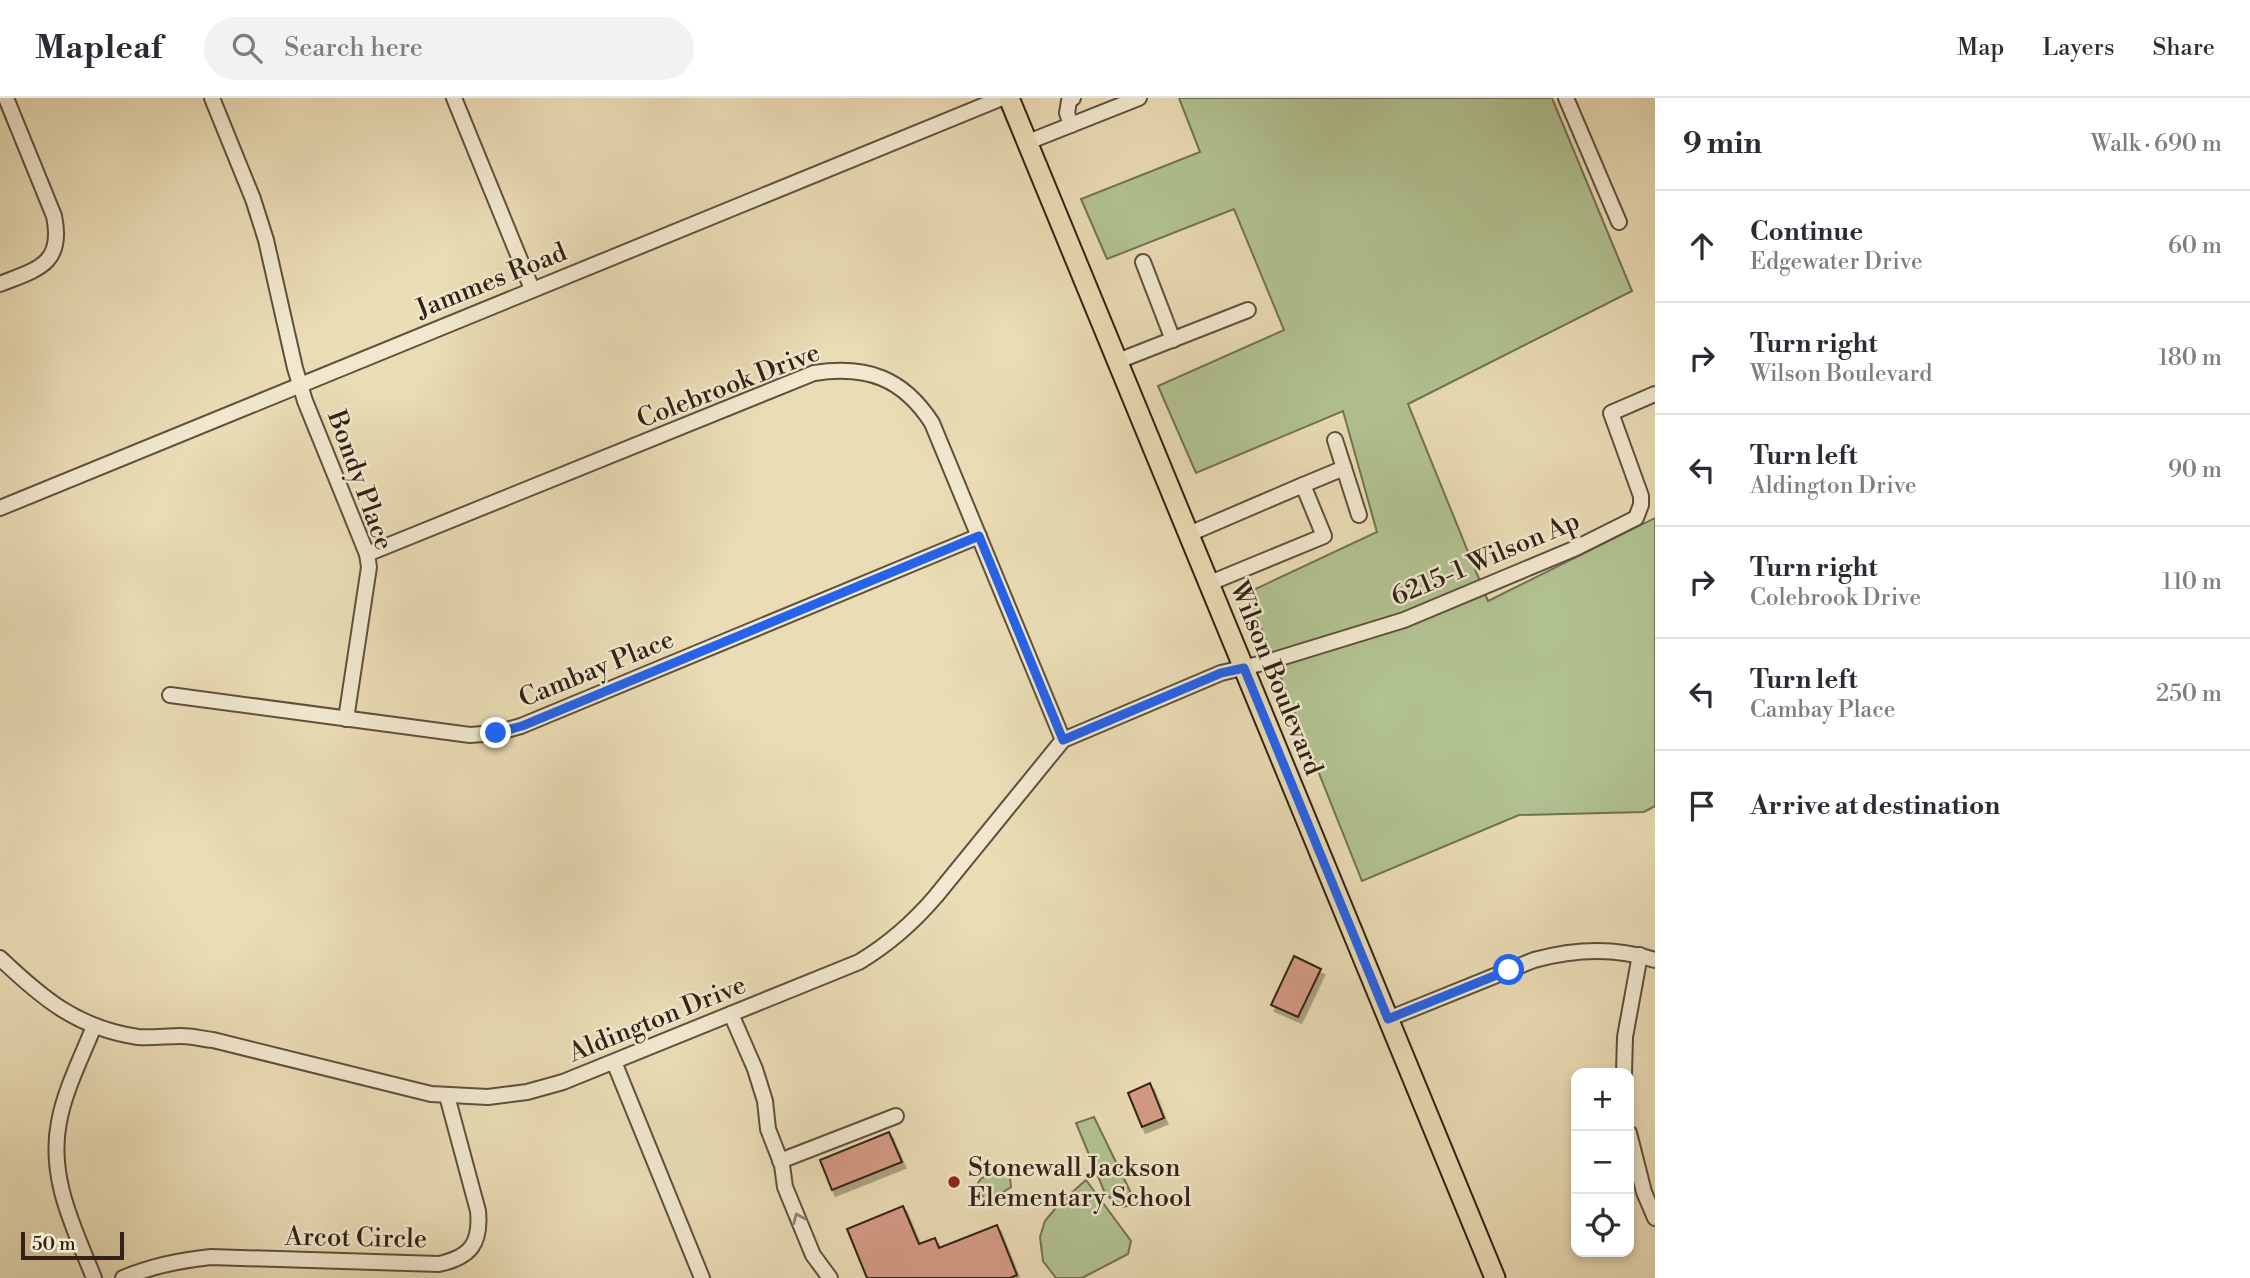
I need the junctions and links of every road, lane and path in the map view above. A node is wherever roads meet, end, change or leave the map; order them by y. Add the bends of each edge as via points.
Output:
1 (6, 98) edge
2 (212, 98) edge
3 (454, 98) edge
4 (1002, 98) edge
5 (1009, 98) edge
6 (1073, 98) edge
7 (1566, 98) edge
8 (1130, 100) edge
9 (1071, 125) junction
10 (1028, 142) junction
11 (1619, 222) dead end
12 (1143, 262) dead end
13 (0, 284) edge
14 (532, 289) junction
15 (1248, 310) dead end
16 (1172, 340) junction
17 (1118, 361) junction
18 (300, 385) junction
19 (1655, 394) edge
20 (1335, 440) dead end
21 (1344, 468) junction
22 (1303, 485) junction
23 (0, 508) edge
24 (1359, 515) dead end
25 (1189, 534) junction
26 (979, 536) junction
27 (367, 554) junction
28 (1210, 583) junction
29 (1244, 668) junction
30 (170, 695) dead end
31 (346, 719) junction
32 (1063, 740) junction
33 (1640, 955) junction
34 (0, 958) edge
35 (1655, 960) edge
36 (731, 1014) junction
37 (1388, 1019) junction
38 (94, 1026) junction
39 (614, 1062) junction
40 (1624, 1068) edge
41 (447, 1096) junction
42 (896, 1116) dead end
43 (1634, 1153) edge
44 (780, 1161) junction
45 (1655, 1218) edge
46 (94, 1278) edge
47 (123, 1278) edge
48 (702, 1278) edge
49 (830, 1278) edge
50 (1495, 1278) edge

1 - 13 street via 58,232 50,260
2 - 18 street, Bondy Place via 266,240
3 - 14 street
4 - 14 street, Jammes Road
5 - 10 main road, Wilson Boulevard
6 - 9 street via 1067,113
7 - 11 street
8 - 9 street
9 - 10 street
10 - 17 main road, Wilson Boulevard
12 - 16 street
14 - 18 street, Jammes Road
15 - 16 street
16 - 17 street
17 - 25 main road, Wilson Boulevard
18 - 23 street, Jammes Road
18 - 27 street, Bondy Place
19 - 29 street, 6215-1 Wilson Ap via 1611,413 1641,496 1636,518 1404,620
20 - 21 street
21 - 22 street
21 - 24 street
22 - 25 street
22 - 28 street via 1324,536
25 - 28 main road, Wilson Boulevard
26 - 27 street, Colebrook Drive via 932,423 920,405 902,388 879,377 839,369 814,373
26 - 31 street, Cambay Place via 522,726 470,735
26 - 32 street, Colebrook Drive
27 - 31 street, Bondy Place
28 - 29 main road, Wilson Boulevard
29 - 32 street, Aldington Drive via 1221,673
29 - 37 main road, Wilson Boulevard
30 - 31 street, Cambay Place
32 - 36 street, Aldington Drive via 936,896 895,937 859,962
33 - 35 street
33 - 37 street via 1617,951 1554,954
33 - 40 street
34 - 38 street, Aldington Drive via 59,1009
36 - 39 street, Aldington Drive
36 - 44 street via 755,1069
37 - 50 main road, Wilson Boulevard
38 - 41 street, Aldington Drive via 140,1037 213,1040
38 - 46 street via 64,1103 56,1148 65,1206
39 - 41 street, Aldington Drive via 527,1092
39 - 48 street
41 - 47 street, Arcot Circle via 480,1228 465,1254 439,1264 211,1258 171,1262
42 - 44 street
43 - 45 street
49 -> 44 street via 813,1255 785,1187

